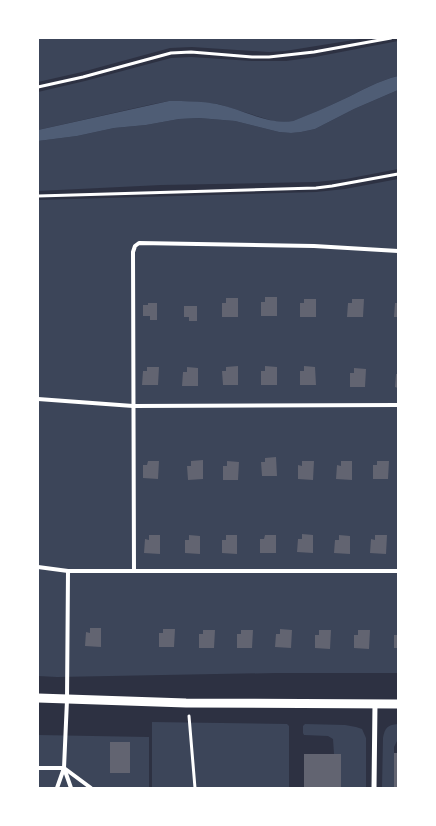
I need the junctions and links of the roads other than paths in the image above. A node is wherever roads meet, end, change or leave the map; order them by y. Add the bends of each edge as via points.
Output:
1 (398, 251) edge
2 (38, 398) edge
3 (398, 405) edge
4 (133, 406) junction
5 (38, 567) edge
6 (68, 571) junction
7 (134, 571) junction
8 (398, 571) edge
9 (38, 698) edge
10 (67, 700) junction
11 (375, 704) junction
12 (398, 704) edge
13 (38, 768) edge
14 (64, 768) junction
15 (58, 788) edge
16 (71, 788) edge
17 (91, 788) edge
18 (374, 788) edge

1 - 4 lane via 139,243 133,252
2 - 4 lane
3 - 4 lane
4 - 7 lane
5 - 6 lane
6 - 7 lane
6 - 10 lane
7 - 8 lane
9 - 10 street
10 - 11 street
10 - 14 lane
11 - 12 street
11 - 18 street
13 - 14 lane
14 - 15 lane
14 - 16 lane
14 - 17 lane

